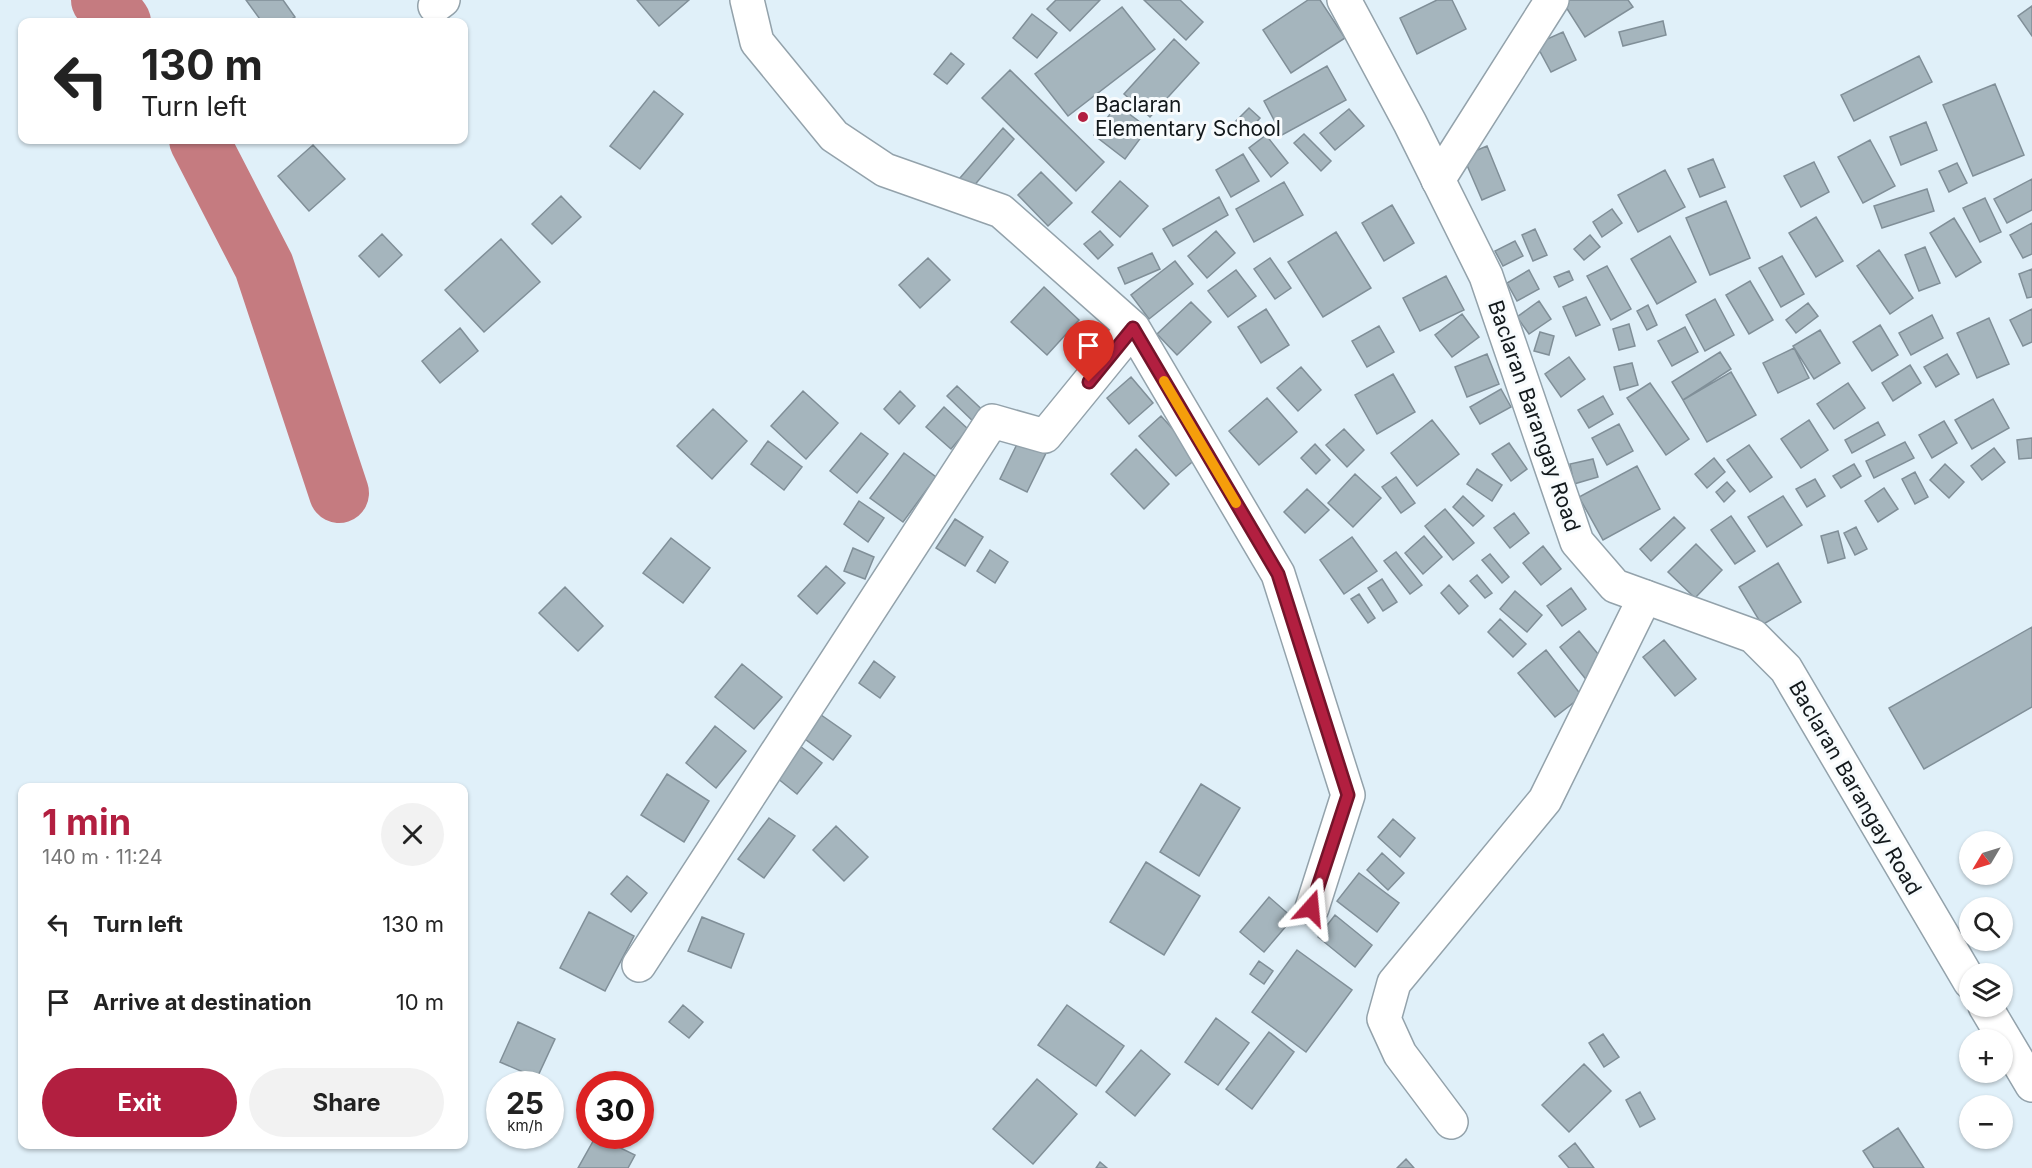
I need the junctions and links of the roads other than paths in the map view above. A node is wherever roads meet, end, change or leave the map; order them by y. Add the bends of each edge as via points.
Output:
1 (747, 0) edge
2 (1344, 0) edge
3 (1552, 0) edge
4 (1438, 180) junction
5 (1133, 328) junction
6 (1645, 597) junction
7 (1311, 908) dead end
8 (1959, 963) edge
9 (639, 965) dead end
10 (1992, 1017) edge
11 (2032, 1085) edge
12 (1451, 1122) dead end

1 - 5 street via 757,42 834,136 885,170 1001,211
2 - 4 street, Baclaran Barangay Road
3 - 4 street
4 - 6 street, Baclaran Barangay Road via 1486,276 1577,542 1615,586
5 - 7 street via 1278,574 1348,795
5 - 9 street via 1045,436 992,421
6 - 8 street, Baclaran Barangay Road via 1753,636 1786,669
6 - 12 street via 1545,800 1394,983 1384,1019 1400,1054
10 - 11 street

